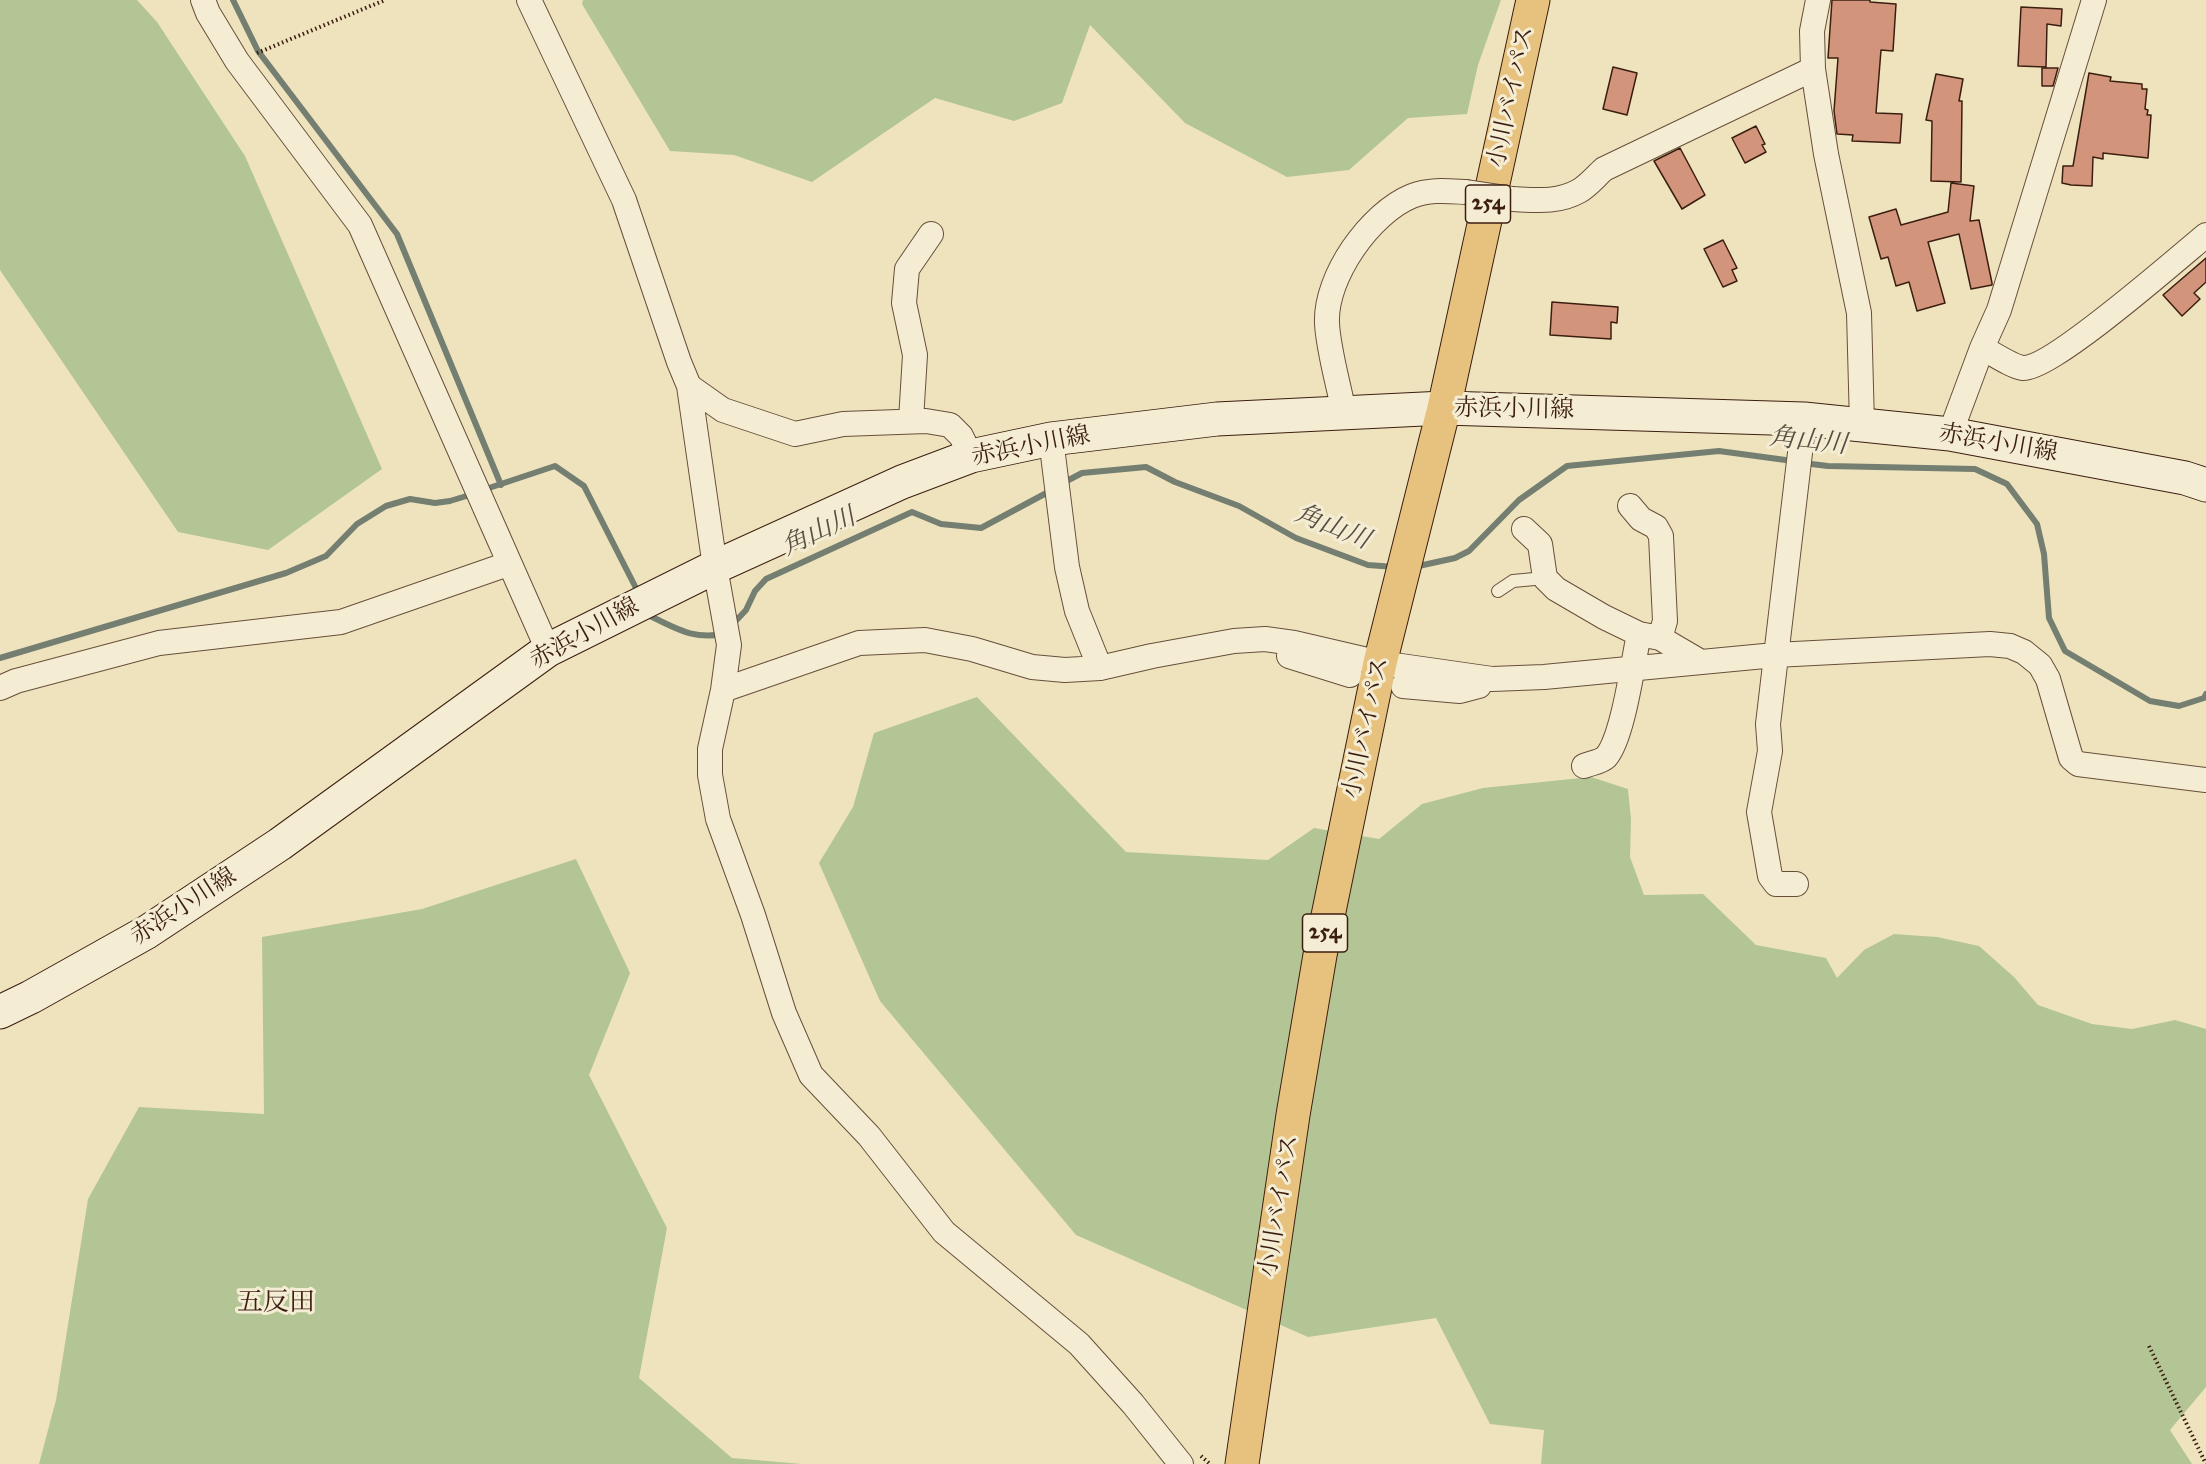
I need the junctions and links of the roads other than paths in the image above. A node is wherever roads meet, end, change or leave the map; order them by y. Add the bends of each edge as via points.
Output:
1 (203, 0) edge
2 (529, 0) edge
3 (1533, 0) edge
4 (1818, 0) edge
5 (2094, 0) edge
6 (1813, 69) junction
7 (931, 234) dead end
8 (2206, 235) edge
9 (1982, 348) junction
10 (689, 386) junction
11 (1444, 408) junction
12 (1344, 413) junction
13 (911, 420) junction
14 (1862, 424) junction
15 (1803, 431) junction
16 (1950, 434) junction
17 (1051, 439) junction
18 (970, 456) junction
19 (2206, 485) edge
20 (1630, 506) dead end
21 (1524, 529) dead end
22 (508, 564) junction
23 (715, 567) junction
24 (1545, 578) junction
25 (1498, 591) dead end
26 (1649, 636) junction
27 (1265, 639) junction
28 (548, 650) junction
29 (1775, 655) junction
30 (1701, 662) junction
31 (1380, 663) junction
32 (1100, 668) junction
33 (1631, 669) junction
34 (1350, 675) dead end
35 (1492, 679) junction
36 (1403, 686) dead end
37 (0, 688) edge
38 (723, 690) junction
39 (1584, 766) dead end
40 (2206, 780) edge
41 (1796, 884) dead end
42 (0, 1012) edge
43 (1181, 1464) edge
44 (1242, 1464) edge

1 - 22 street via 237,62 360,225
2 - 10 street via 624,200
3 - 11 highway, 小川バイパス / 254
4 - 6 street via 1812,31
5 - 9 street via 1999,310
6 - 12 street, bridge via 1604,170 1580,191 1562,198 1541,201 1431,190 1395,204 1345,259 1328,302 1327,324
6 - 14 street via 1859,313
7 - 13 street via 907,269 904,303 915,355
8 - 9 street via 2073,344 2032,367 2020,368
9 - 16 street
10 - 13 street via 723,410 795,434 843,424
10 - 23 street
11 - 12 main road, 赤浜小川線
11 - 15 main road, 赤浜小川線
11 - 31 highway, 小川バイパス / 254
12 - 17 main road, 赤浜小川線 via 1217,419
13 - 18 street via 950,425 961,436
14 - 15 main road, 赤浜小川線
14 - 16 main road, 赤浜小川線
15 - 29 street
16 - 19 main road, 赤浜小川線
17 - 18 main road, 赤浜小川線
17 - 32 street via 1067,567 1077,611
18 - 23 main road, 赤浜小川線 via 902,482
20 - 26 street via 1661,536 1665,621
21 - 24 street via 1540,544
22 - 28 street
22 - 37 street via 340,622 159,643
23 - 28 main road, 赤浜小川線
23 - 38 street via 729,645
24 - 25 lane via 1513,581
24 - 26 street via 1579,603
26 - 30 street
26 - 33 street
27 - 31 street
27 - 32 street via 1234,641
27 - 34 street via 1273,651
28 - 42 main road, 赤浜小川線 via 280,844 147,932
29 - 30 street
29 - 40 street via 1954,645 2010,646 2040,665 2048,679 2071,758 2078,764
29 - 41 street via 1768,724 1770,751 1759,812 1770,876 1776,884
30 - 33 street
31 - 35 street
31 - 44 highway, 小川バイパス / 254 via 1320,955
32 - 38 street via 1032,667 925,640 859,643
33 - 35 street
33 - 39 street via 1613,747 1604,759
35 - 36 street via 1460,691
38 - 43 street via 710,749 718,819 784,1013 811,1076 869,1136 944,1232 1079,1344

